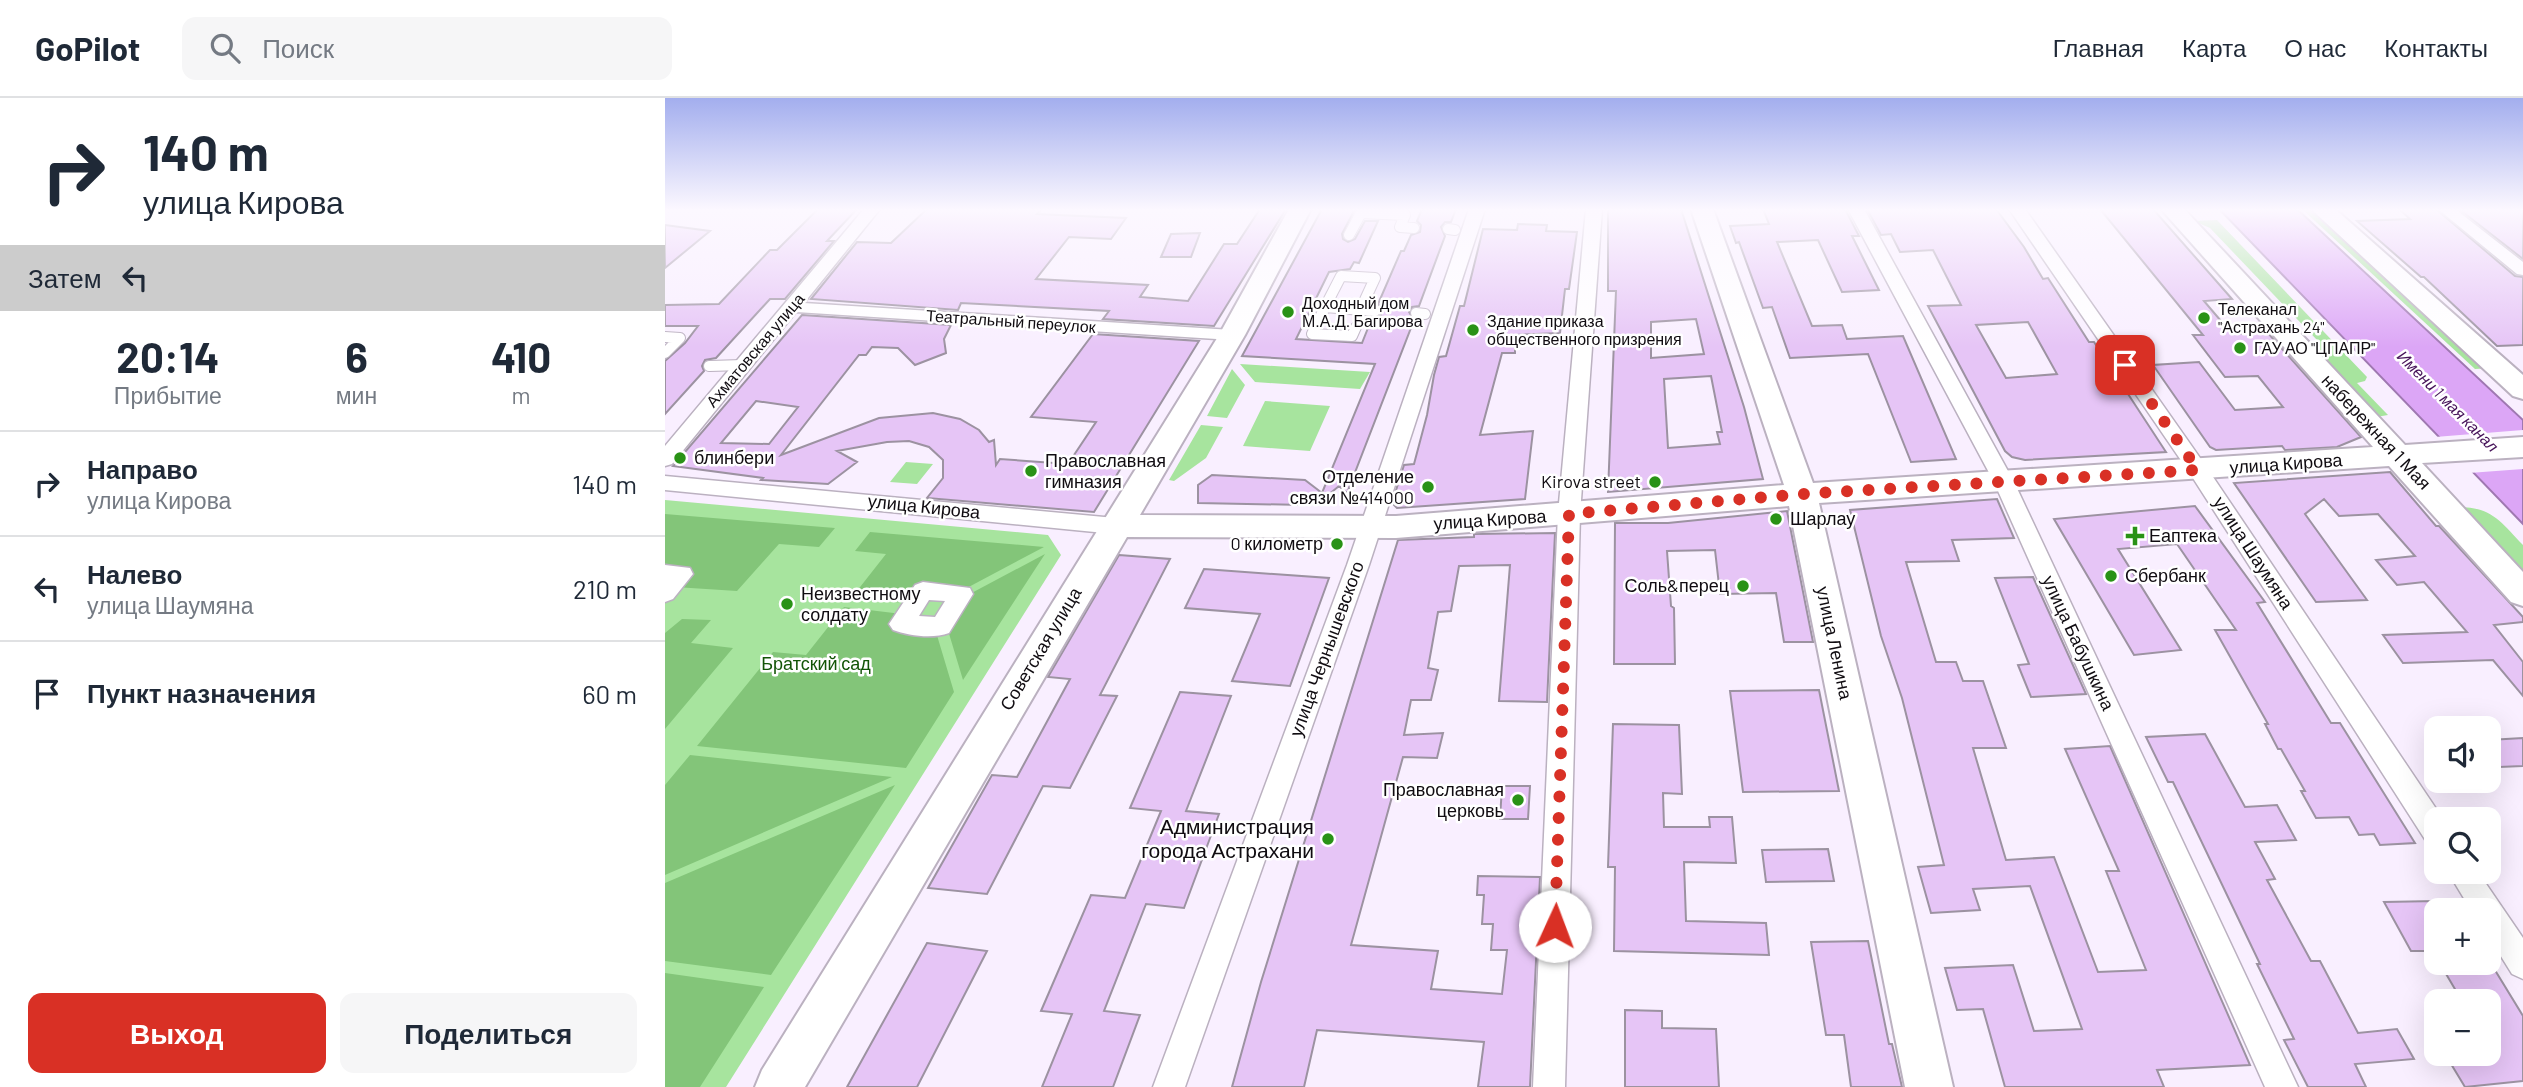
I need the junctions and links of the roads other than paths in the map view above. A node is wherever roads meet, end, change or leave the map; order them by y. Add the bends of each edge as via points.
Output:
1 (834, 255) edge
2 (1275, 255) edge
3 (1462, 255) edge
4 (1590, 255) edge
5 (1718, 255) edge
6 (1881, 255) edge
7 (2049, 255) edge
8 (2214, 255) edge
9 (2373, 255) edge
10 (2504, 255) edge
11 (2523, 270) edge
12 (1363, 304) dead end
13 (791, 307) junction
14 (1325, 307) junction
15 (1375, 310) dead end
16 (1356, 327) dead end
17 (1232, 335) junction
18 (665, 337) edge
19 (665, 353) edge
20 (743, 365) junction
21 (709, 366) dead end
22 (2523, 390) edge
23 (2523, 447) edge
24 (2399, 457) junction
25 (665, 459) edge
26 (2198, 470) junction
27 (2004, 482) junction
28 (665, 483) edge
29 (1802, 494) junction
30 (1569, 514) junction
31 (1115, 526) junction
32 (1371, 526) junction
33 (665, 573) edge
34 (665, 593) edge
35 (2523, 593) edge
36 (2424, 814) edge
37 (2501, 931) edge
38 (2523, 964) edge
39 (779, 1087) edge
40 (1169, 1087) edge
41 (1549, 1087) edge
42 (1929, 1087) edge
43 (2282, 1087) edge

1 - 13 street, Ахматовская улица
2 - 17 main road, Советская улица
3 - 32 street, улица Чернышевского
4 - 30 street
5 - 29 main road, улица Ленина
6 - 27 street, улица Бабушкина
7 - 26 street, улица Шаумяна
8 - 24 main road, набережная 1 Мая
9 - 22 main road
10 - 11 street
12 - 14 lane via 1375,278 1341,276
13 - 17 street, Театральный переулок
13 - 20 street, Ахматовская улица
14 - 15 lane
14 - 16 lane via 1312,334 1352,336
17 - 31 main road, Советская улица
18 - 19 lane via 680,338
20 - 21 lane
20 - 25 street, Ахматовская улица
23 - 24 main road, улица Кирова
24 - 26 main road, улица Кирова
24 - 35 main road, набережная 1 Мая
26 - 27 main road, улица Кирова
26 - 36 street, улица Шаумяна
27 - 29 main road, улица Кирова
27 - 43 street, улица Бабушкина
28 - 31 street, улица Кирова
29 - 30 main road, улица Кирова
29 - 42 main road, улица Ленина
30 - 32 main road, улица Кирова
30 - 41 street
31 - 32 main road, улица Кирова
31 - 39 main road, Советская улица
32 - 40 street, улица Чернышевского
33 - 34 street via 682,574
37 - 38 street

